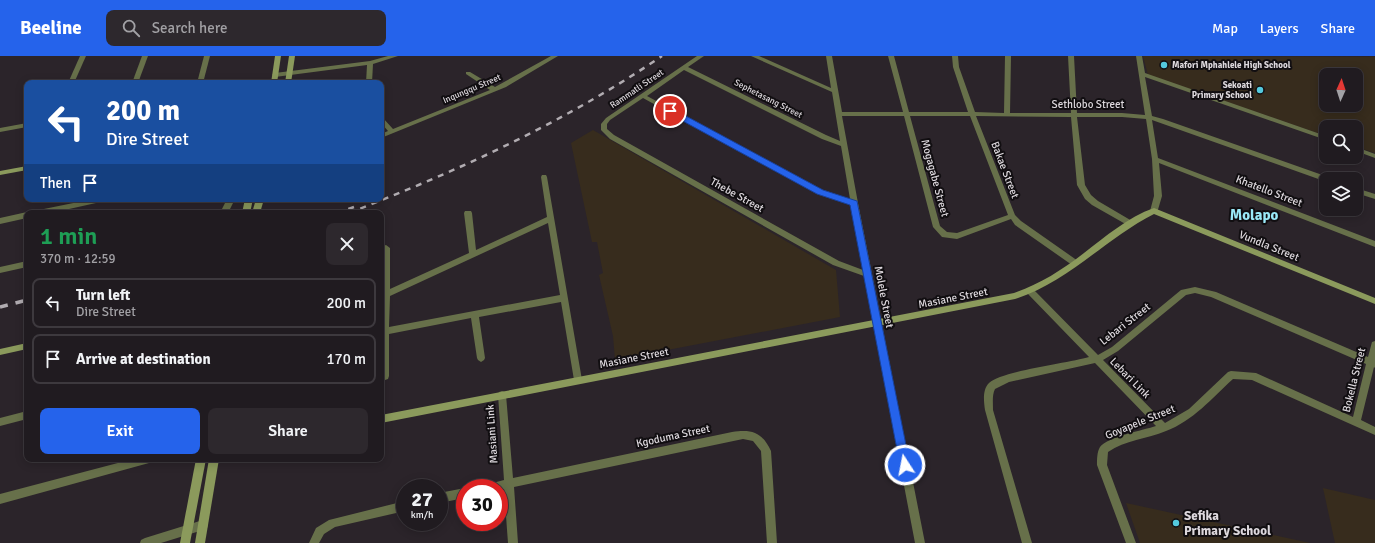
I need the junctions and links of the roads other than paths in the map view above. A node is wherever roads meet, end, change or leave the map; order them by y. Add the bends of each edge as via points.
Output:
1 (83, 56) edge
2 (145, 56) edge
3 (207, 56) edge
4 (278, 56) edge
5 (292, 56) edge
6 (395, 56) edge
7 (554, 56) edge
8 (701, 56) edge
9 (754, 56) edge
10 (829, 56) edge
11 (891, 56) edge
12 (955, 56) edge
13 (1008, 56) edge
14 (1071, 56) edge
15 (1138, 56) edge
16 (370, 63) junction
17 (685, 68) junction
18 (468, 72) dead end
19 (289, 73) junction
20 (1142, 74) junction
21 (275, 75) junction
22 (72, 80) edge
23 (136, 80) edge
24 (201, 80) edge
25 (274, 80) edge
26 (288, 80) edge
27 (369, 80) edge
28 (495, 90) junction
29 (834, 92) junction
30 (643, 96) junction
31 (838, 114) junction
32 (906, 114) junction
33 (972, 114) junction
34 (1007, 114) junction
35 (1074, 115) junction
36 (1148, 116) junction
37 (384, 123) edge
38 (604, 124) joint
39 (24, 126) edge
40 (0, 130) edge
41 (392, 132) junction
42 (384, 135) edge
43 (1319, 136) edge
44 (843, 144) junction
45 (1363, 152) edge
46 (1375, 156) edge
47 (1155, 159) junction
48 (24, 169) edge
49 (0, 173) edge
50 (544, 177) dead end
51 (1319, 177) edge
52 (1363, 193) edge
53 (1375, 197) edge
54 (91, 202) edge
55 (854, 203) junction
56 (53, 210) edge
57 (1154, 211) junction
58 (468, 213) dead end
59 (24, 216) edge
60 (1012, 216) junction
61 (550, 219) junction
62 (0, 221) edge
63 (1129, 223) junction
64 (1375, 244) edge
65 (386, 248) dead end
66 (473, 254) junction
67 (1075, 263) junction
68 (24, 265) edge
69 (0, 270) edge
70 (867, 274) junction
71 (1031, 292) junction
72 (385, 296) junction
73 (563, 298) junction
74 (1375, 301) edge
75 (384, 314) edge
76 (475, 315) junction
77 (878, 324) junction
78 (384, 332) edge
79 (1375, 344) edge
80 (24, 347) edge
81 (0, 352) edge
82 (384, 354) edge
83 (481, 358) dead end
84 (1096, 360) junction
85 (1373, 363) edge
86 (385, 376) dead end
87 (578, 380) junction
88 (502, 395) junction
89 (24, 416) edge
90 (384, 418) edge
91 (0, 422) edge
92 (1356, 422) junction
93 (1164, 428) junction
94 (1375, 431) edge
95 (138, 462) edge
96 (200, 462) edge
97 (214, 462) edge
98 (507, 479) edge
99 (508, 484) edge
100 (508, 494) edge
101 (0, 499) edge
102 (396, 508) edge
103 (203, 525) junction
104 (187, 530) junction
105 (145, 543) edge
106 (185, 543) edge
107 (200, 543) edge
108 (314, 543) edge
109 (513, 543) edge
110 (772, 543) edge
111 (920, 543) edge
112 (1027, 543) edge
113 (1130, 543) edge

1 - 22 street
2 - 23 street
3 - 24 street
4 - 21 street
5 - 19 street
6 - 16 street
7 - 28 street, Inqungqu Street
8 - 17 street, Rammatli Street
9 - 29 street
10 - 29 street, Molele Street
11 - 32 street, Mogagabe Street
12 - 33 street, Bakae Street via 956,68
13 - 34 street
14 - 35 street
15 - 20 street
16 - 19 street
16 - 27 street
17 - 30 street, Rammatli Street
17 - 44 street, Sephetasang Street
18 - 28 street
19 - 21 street
19 - 26 street
20 - 36 street
20 - 43 street
21 - 25 street
28 - 41 street, Inqungqu Street
29 - 31 street, Molele Street
30 - 38 street, Rammatli Street
30 - 55 street via 820,192
31 - 32 street, Sethlobo Street
31 - 44 street, Molele Street
32 - 33 street, Sethlobo Street
32 - 60 street, Mogagabe Street via 935,222 941,232 957,236
33 - 34 street, Sethlobo Street
33 - 60 street, Bakae Street
34 - 35 street, Sethlobo Street
35 - 36 street, Sethlobo Street
35 - 63 street via 1080,177 1084,192 1095,203
36 - 47 street
36 - 51 street, Sethlobo Street
37 - 41 street
38 - 70 street, Thebe Street via 604,130 612,137 836,263
39 - 40 street
41 - 42 street, Inqungqu Street
44 - 55 street, Molele Street
45 - 46 street
47 - 57 street via 1158,196
47 - 64 street, Khatello Street
48 - 49 street
50 - 61 street
52 - 53 street
54 - 56 street
55 - 70 street, Molele Street
57 - 63 street, Masiane Street
57 - 74 street, Vundla Street
58 - 66 street
59 - 62 street
60 - 67 street, Bakae Street via 1018,223
61 - 66 street
61 - 73 street
63 - 67 street, Masiane Street
65 - 72 street
66 - 72 street
67 - 71 street, Masiane Street via 1044,286
68 - 69 street
70 - 77 street, Molele Street
71 - 77 street, Masiane Street
71 - 84 street, Lebari Link
72 - 75 street
73 - 76 street
73 - 87 street
76 - 78 street
76 - 83 street
77 - 87 street, Masiane Street
77 - 111 street, Molele Street
79 - 85 street, Bokella Street
80 - 81 street
82 - 86 street
84 - 85 street, Lebari Street via 1115,349 1180,295 1195,290 1213,294
84 - 93 street, Lebari Link
84 - 112 street, Lebari Street via 1000,381 992,387 989,394 989,410
85 - 92 street, Bokella Street
87 - 88 street, Masiane Street
88 - 90 street, Masiane Street
88 - 98 street, Masiani Link
89 - 91 street
92 - 93 street, Goyapele Street via 1253,376 1237,374 1228,377 1192,412
92 - 94 street, Goyapele Street
93 - 113 street, Goyapele Street via 1113,443 1104,449 1102,455 1105,476
95 - 101 street
96 - 104 street
97 - 103 street
99 - 110 street, Kgoduma Street via 748,434 760,440 766,451
100 - 109 street, Masiani Link
102 - 108 street via 333,523 320,531
103 - 104 street
103 - 107 street
104 - 105 street
104 - 106 street

